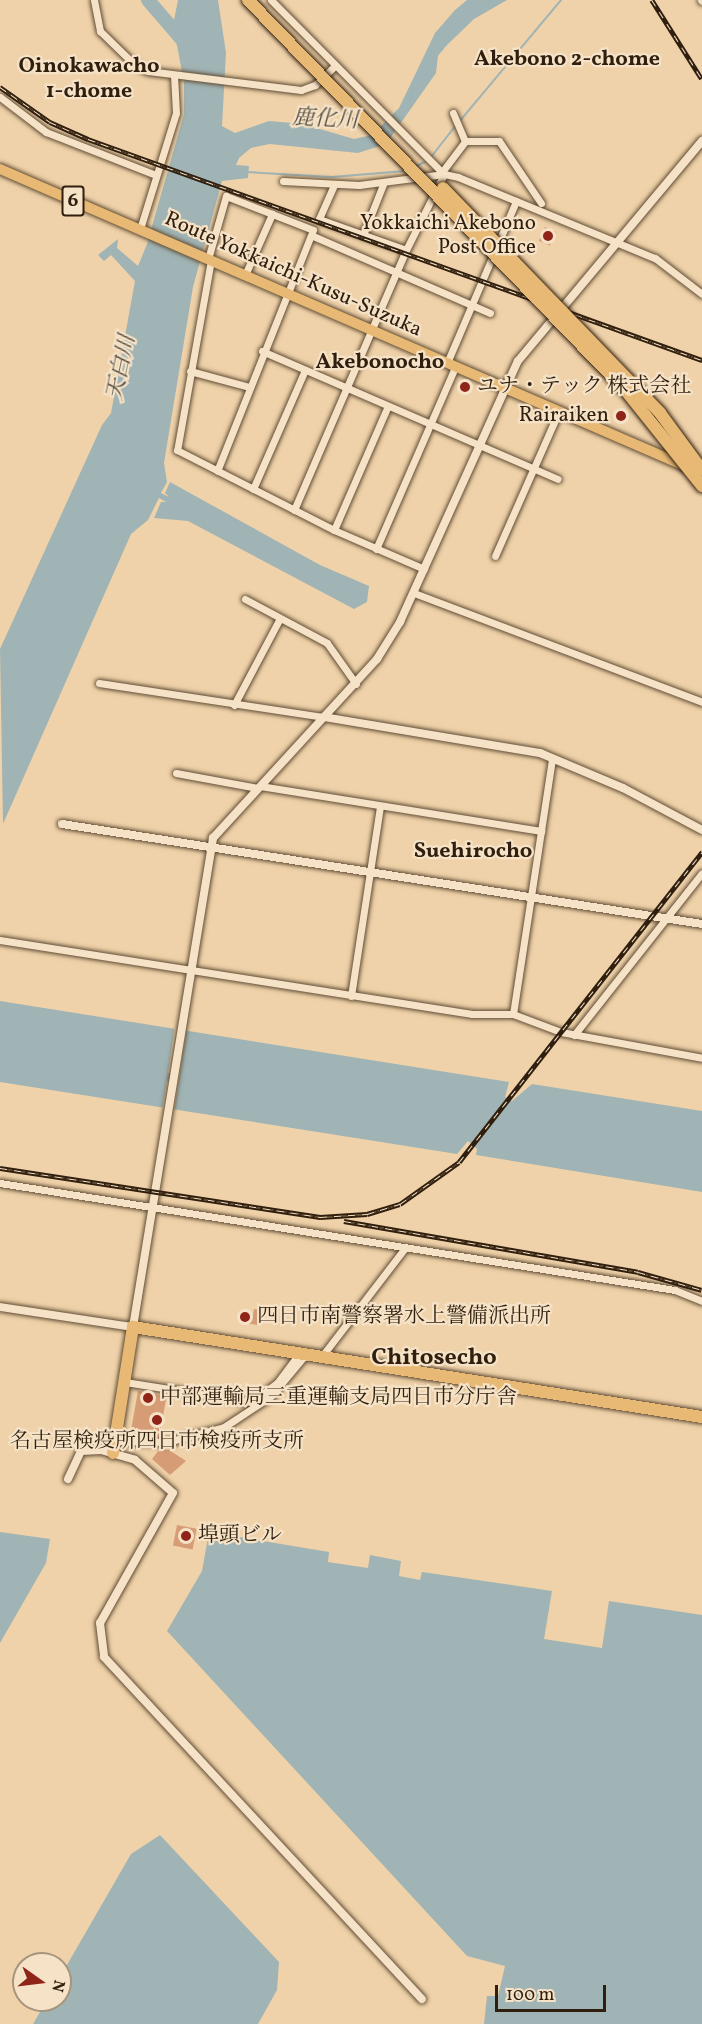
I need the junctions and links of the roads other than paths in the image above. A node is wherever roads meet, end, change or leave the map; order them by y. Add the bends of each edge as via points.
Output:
1 (94, 0) edge
2 (248, 0) edge
3 (260, 0) edge
4 (271, 0) edge
5 (335, 66) junction
6 (174, 76) junction
7 (0, 97) edge
8 (454, 115) dead end
9 (465, 141) junction
10 (702, 141) edge
11 (0, 169) edge
12 (441, 171) junction
13 (156, 175) junction
14 (283, 181) dead end
15 (384, 182) junction
16 (334, 185) junction
17 (516, 201) junction
18 (541, 203) dead end
19 (272, 214) junction
20 (143, 231) junction
21 (314, 236) junction
22 (363, 236) junction
23 (617, 241) junction
24 (406, 250) junction
25 (208, 259) junction
26 (396, 272) junction
27 (245, 275) junction
28 (288, 293) junction
29 (702, 294) edge
30 (471, 305) junction
31 (490, 313) dead end
32 (372, 330) junction
33 (262, 351) junction
34 (451, 365) junction
35 (190, 370) junction
36 (305, 370) junction
37 (249, 387) junction
38 (347, 388) junction
39 (505, 388) junction
40 (388, 406) junction
41 (559, 411) junction
42 (430, 424) junction
43 (479, 445) junction
44 (534, 469) junction
45 (217, 471) junction
46 (702, 471) edge
47 (558, 479) dead end
48 (702, 486) edge
49 (253, 489) junction
50 (294, 510) junction
51 (334, 530) junction
52 (376, 549) junction
53 (495, 556) dead end
54 (424, 569) junction
55 (414, 593) junction
56 (245, 599) dead end
57 (280, 618) junction
58 (99, 683) dead end
59 (356, 684) junction
60 (702, 702) edge
61 (234, 705) junction
62 (324, 717) junction
63 (552, 758) junction
64 (176, 773) dead end
65 (259, 787) junction
66 (380, 806) junction
67 (63, 825) dead end
68 (702, 830) edge
69 (541, 831) junction
70 (210, 848) junction
71 (369, 872) junction
72 (702, 873) edge
73 (532, 898) junction
74 (667, 919) junction
75 (702, 924) edge
76 (0, 940) edge
77 (189, 972) junction
78 (351, 996) junction
79 (513, 1014) junction
80 (574, 1035) junction
81 (702, 1058) edge
82 (0, 1183) edge
83 (153, 1208) junction
84 (405, 1248) junction
85 (702, 1301) edge
86 (0, 1307) edge
87 (133, 1327) junction
88 (303, 1353) junction
89 (322, 1356) junction
90 (125, 1382) junction
91 (702, 1417) edge
92 (114, 1447) junction
93 (68, 1479) dead end
94 (422, 1999) dead end

1 - 6 street via 96,24 117,50 140,68
2 - 48 highway, bridge via 626,391
3 - 46 highway, bridge via 660,413
4 - 5 street
5 - 6 street via 315,85 301,90
5 - 12 street
6 - 13 street via 176,113
7 - 13 street via 46,132
8 - 9 street
9 - 12 street
9 - 18 street via 499,141
10 - 23 street
11 - 20 main road, Route Yokkaichi-Kusu-Suzuka / 6
12 - 15 street
12 - 17 street
12 - 24 street
13 - 20 street
14 - 16 street
15 - 16 street
15 - 22 street
16 - 22 street via 320,219
17 - 23 street
17 - 30 street
19 - 21 street via 313,230
19 - 25 street via 226,196
19 - 27 street
20 - 25 main road, Route Yokkaichi-Kusu-Suzuka / 6
21 - 26 street
21 - 28 street
22 - 24 street
23 - 29 street via 655,258
23 - 39 street via 522,356
24 - 26 street
25 - 27 main road, Route Yokkaichi-Kusu-Suzuka / 6
25 - 35 street
26 - 30 street
26 - 32 street
27 - 28 main road, Route Yokkaichi-Kusu-Suzuka / 6
28 - 32 main road, Route Yokkaichi-Kusu-Suzuka / 6
28 - 33 street
30 - 31 street
30 - 34 street
32 - 34 main road, Route Yokkaichi-Kusu-Suzuka / 6
32 - 38 street
33 - 36 street
33 - 37 street
34 - 39 main road, Route Yokkaichi-Kusu-Suzuka / 6
34 - 42 street
35 - 37 street
35 - 45 street via 177,450
36 - 38 street
36 - 49 street
37 - 45 street
38 - 40 street
38 - 50 street
39 - 41 main road, Route Yokkaichi-Kusu-Suzuka / 6
39 - 43 street
40 - 42 street
40 - 51 street
41 - 44 street
41 - 46 main road, Route Yokkaichi-Kusu-Suzuka / 6
42 - 43 street
42 - 52 street
43 - 44 street
43 - 54 street
44 - 47 street
44 - 53 street
45 - 49 street
49 - 50 street
50 - 51 street
51 - 52 street
52 - 54 street
54 - 55 street
55 - 59 street via 391,639
55 - 60 street
56 - 57 street
57 - 59 street via 327,643
57 - 61 street
58 - 61 street
59 - 62 street
61 - 62 street
62 - 63 street
62 - 65 street
63 - 68 street via 623,788
63 - 69 street
64 - 65 street
65 - 66 street
65 - 70 street via 213,838
66 - 69 street
66 - 71 street
67 - 70 street
69 - 73 street
70 - 71 street
70 - 77 street
71 - 73 street
71 - 78 street
72 - 74 street
73 - 74 street
73 - 79 street
74 - 75 street
74 - 80 street
76 - 77 street
77 - 78 street
77 - 83 street
78 - 79 street via 472,1014
79 - 80 street
80 - 81 street
82 - 83 street
83 - 84 street
83 - 87 street
84 - 85 street via 675,1290
84 - 89 street
86 - 87 street
87 - 88 highway
87 - 90 highway
88 - 89 highway
88 - 90 street via 277,1383 251,1402
88 - 92 street via 271,1396 224,1427 174,1442
89 - 91 highway
90 - 92 highway
92 - 93 street via 81,1451
92 - 94 street via 173,1493 100,1623 104,1657

